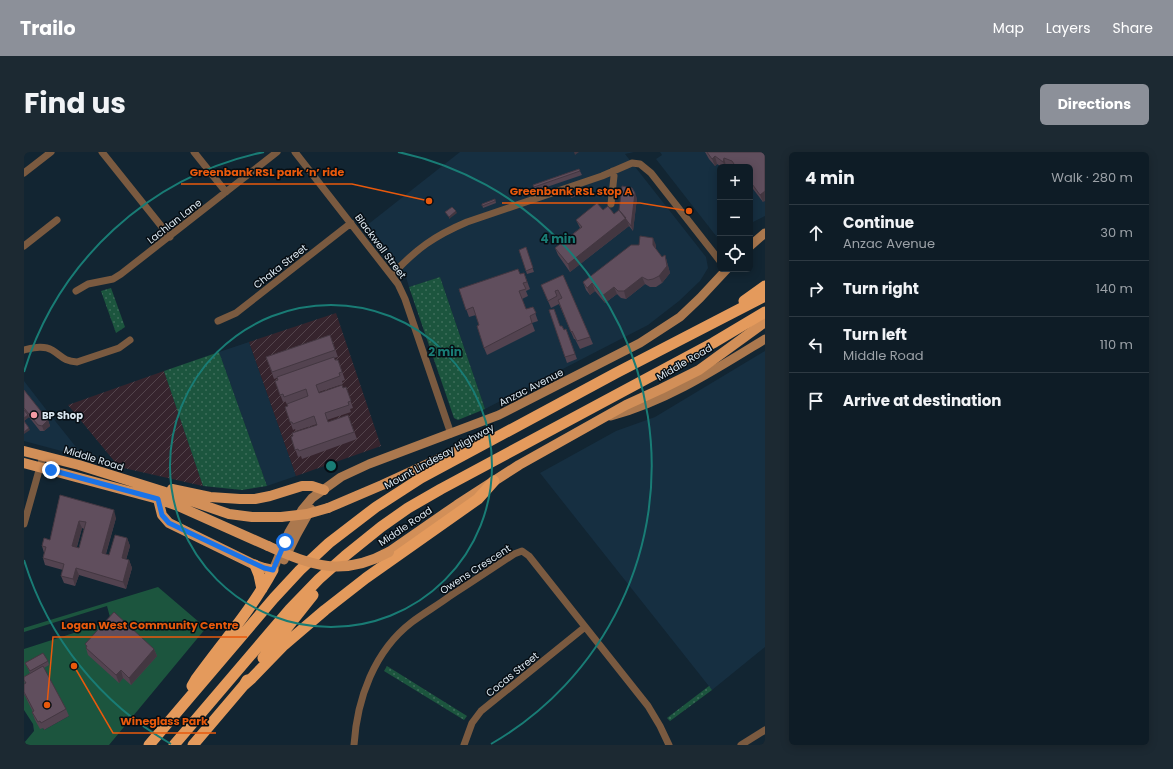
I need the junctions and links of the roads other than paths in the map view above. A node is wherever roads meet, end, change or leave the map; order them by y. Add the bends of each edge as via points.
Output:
1 (51, 152) edge
2 (102, 152) edge
3 (194, 152) edge
4 (277, 152) edge
5 (295, 152) edge
6 (613, 171) junction
7 (24, 173) edge
8 (226, 192) junction
9 (610, 204) dead end
10 (57, 220) dead end
11 (351, 223) junction
12 (765, 233) edge
13 (170, 237) junction
14 (753, 243) edge
15 (24, 246) edge
16 (717, 257) edge
17 (724, 272) edge
18 (392, 275) junction
19 (765, 286) edge
20 (76, 291) dead end
21 (765, 296) edge
22 (735, 312) junction
23 (765, 312) edge
24 (218, 322) dead end
25 (765, 322) edge
26 (765, 339) edge
27 (130, 340) dead end
28 (24, 350) edge
29 (605, 417) junction
30 (451, 434) junction
31 (497, 437) junction
32 (24, 451) edge
33 (43, 456) junction
34 (24, 462) edge
35 (41, 467) junction
36 (494, 481) junction
37 (324, 490) junction
38 (160, 495) junction
39 (24, 524) edge
40 (255, 565) junction
41 (273, 570) junction
42 (319, 579) junction
43 (262, 589) junction
44 (585, 627) junction
45 (244, 685) junction
46 (182, 707) junction
47 (765, 730) edge
48 (149, 745) edge
49 (174, 745) edge
50 (193, 745) edge
51 (354, 745) edge
52 (464, 745) edge
53 (669, 745) edge
54 (741, 745) edge

1 - 7 street
2 - 13 street
3 - 8 street
4 - 8 street, Lachlan Lane
5 - 11 street, Blackwell Street
6 - 9 street
6 - 16 street via 632,163 645,168
6 - 18 street via 450,229 429,241
8 - 13 street, Lachlan Lane
10 - 15 street
11 - 18 street, Blackwell Street
11 - 24 street, Chaka Street via 236,313
12 - 14 main road
13 - 20 street, Lachlan Lane via 113,280 88,284
17 - 30 main road, Anzac Avenue via 690,308 640,344 499,415
18 - 30 street, Blackwell Street via 405,299
19 - 22 highway via 745,300
21 - 22 highway, Mount Lindesay Highway
22 - 31 highway, Mount Lindesay Highway
23 - 42 highway via 422,500 366,538
25 - 29 main road, Middle Road via 699,370
26 - 29 main road via 691,383 628,411
27 - 28 street via 119,348 77,362 70,362 52,350 44,348
29 - 36 main road, Middle Road
30 - 37 main road, Anzac Avenue via 352,471
31 - 38 main road, Middle Road, bridge via 476,442 382,486 307,514 252,517 229,514
31 - 46 highway, Mount Lindesay Highway via 400,490 329,543 274,598
32 - 33 main road, Middle Road
33 - 35 street
33 - 38 main road, Middle Road via 79,465
34 - 35 main road, Middle Road
35 - 38 main road, Middle Road
35 - 39 street
36 - 38 main road, Middle Road, bridge via 389,552 354,565 329,566 305,562 192,512
36 - 45 highway via 478,499 325,610 289,640
37 - 38 main road via 302,486 255,499 210,497 174,489
37 - 41 main road, Anzac Avenue via 302,524 283,563
38 - 40 main road via 162,515 169,523
40 - 41 main road
40 - 43 highway
41 - 43 highway
42 - 45 highway via 314,593
42 - 49 highway via 290,609
43 - 46 highway via 196,679
44 - 51 street, Owens Crescent via 529,556 522,552 514,554 412,622 396,638 376,664 367,683 360,702
44 - 52 street, Cocas Street via 481,711 472,723
44 - 53 street, Owens Crescent via 648,706
45 - 50 highway
46 - 48 highway, Mount Lindesay Highway
47 - 54 street

